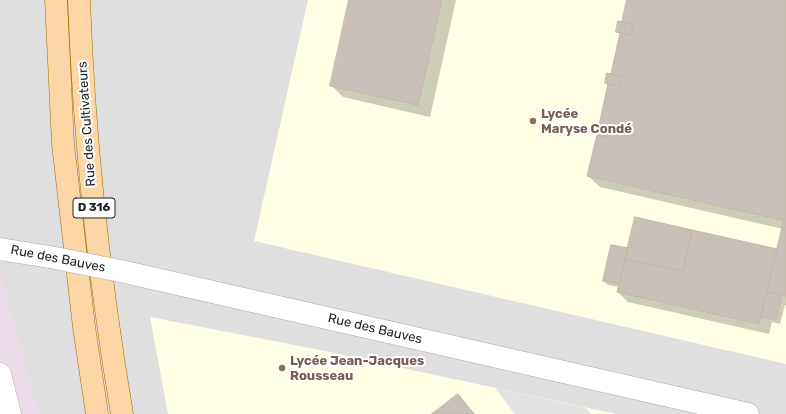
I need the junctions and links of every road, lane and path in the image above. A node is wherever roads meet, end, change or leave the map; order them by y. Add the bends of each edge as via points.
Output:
1 (56, 0) edge
2 (79, 0) edge
3 (0, 249) edge
4 (0, 374) edge
5 (10, 414) edge
6 (97, 414) edge
7 (122, 414) edge
8 (748, 414) edge

1 - 6 main road, Rue des Cultivateurs / D 316 via 64,152 84,327
2 - 7 main road, Rue des Cultivateurs / D 316 via 88,147
3 - 8 street, Rue des Bauves, bridge via 125,272
4 - 5 street

